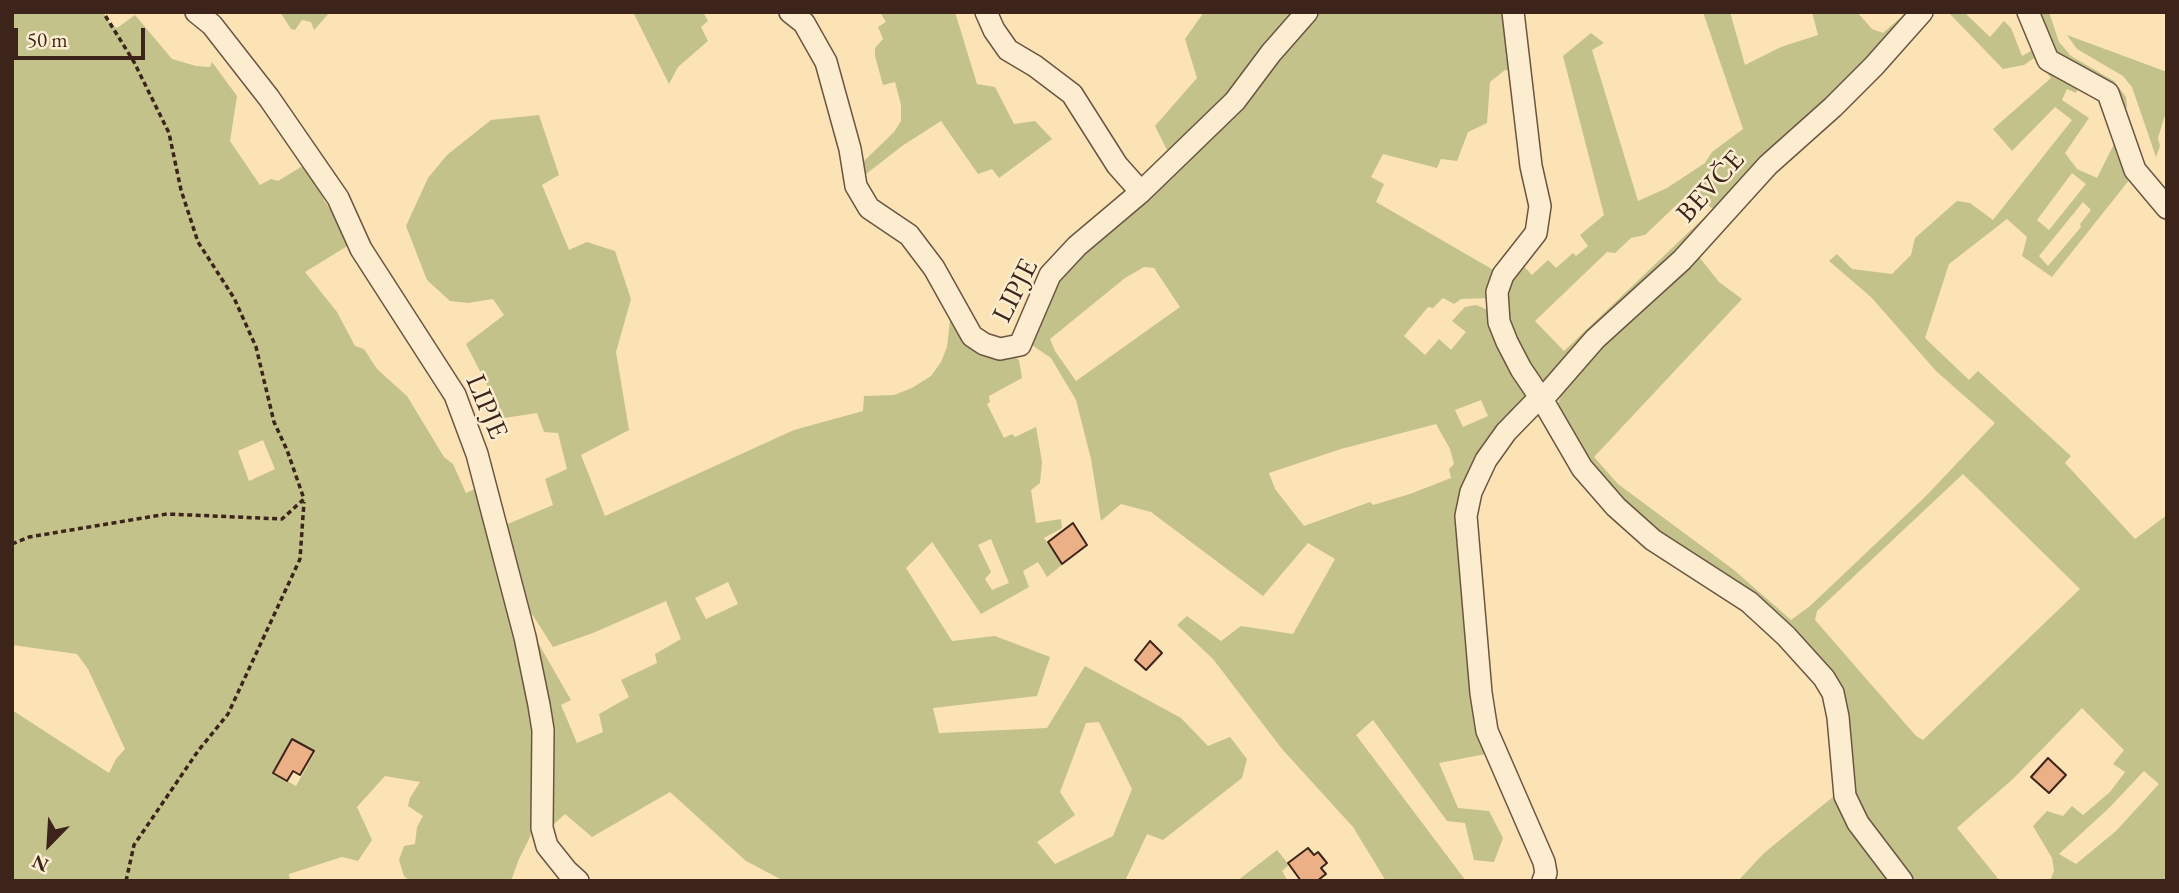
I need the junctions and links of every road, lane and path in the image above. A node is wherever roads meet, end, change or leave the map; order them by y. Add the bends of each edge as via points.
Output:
1 (103, 12) edge
2 (196, 12) edge
3 (790, 12) edge
4 (986, 12) edge
5 (1307, 12) edge
6 (1514, 12) edge
7 (1922, 12) edge
8 (2028, 12) edge
9 (1141, 192) junction
10 (2160, 201) edge
11 (1543, 401) junction
12 (304, 499) junction
13 (12, 544) edge
14 (126, 881) edge
15 (578, 881) edge
16 (1543, 881) edge
17 (1902, 881) edge

1 - 12 path via 169,133 198,242 234,298 257,347 274,422
2 - 15 street, LIPJE via 212,25 269,98 338,198 361,248 455,395 477,454 531,664 543,730 542,828 547,846
3 - 9 street, LIPJE via 804,23 826,62 856,186 869,208 909,235 934,268 972,336 984,344 1000,349 1020,345 1050,275
4 - 9 street via 1008,50 1072,94 1116,165
5 - 9 street, LIPJE via 1235,101
6 - 11 street via 1531,166 1540,206 1536,233 1503,275 1497,292 1499,322 1521,369
7 - 11 street, BEVČE via 1841,99 1768,165 1658,284 1595,339
8 - 10 street via 2048,60 2108,93 2134,170
11 - 16 street, BEVČE via 1506,432 1486,460 1466,516 1487,731 1544,862
11 - 17 street via 1582,468 1616,507 1653,540 1749,602 1824,678 1838,717 1845,796 1858,822
12 - 13 path via 282,519 167,514 29,537
12 - 14 path via 300,559 228,714 134,845

